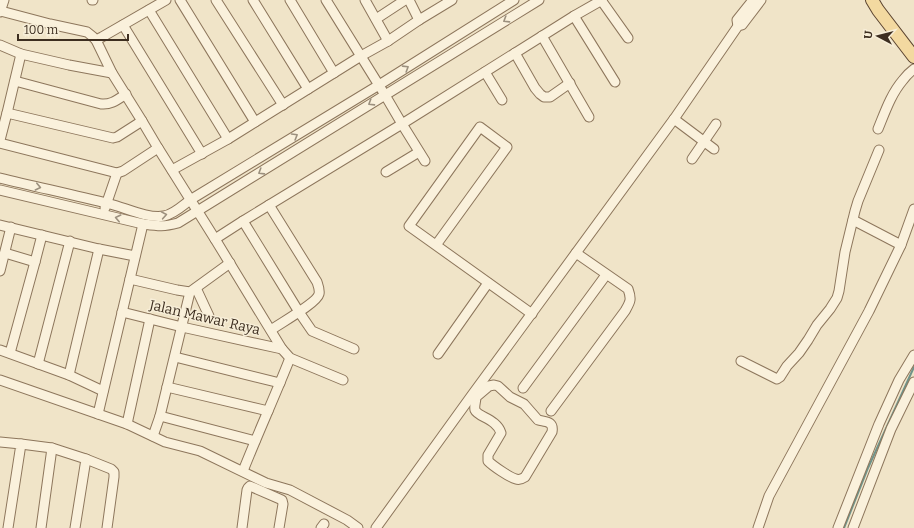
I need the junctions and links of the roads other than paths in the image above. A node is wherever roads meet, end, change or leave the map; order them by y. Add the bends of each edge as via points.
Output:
1 (4, 0) edge
2 (166, 0) edge
3 (180, 0) edge
4 (216, 0) edge
5 (253, 0) edge
6 (290, 0) edge
7 (326, 0) edge
8 (364, 0) edge
9 (405, 0) edge
10 (409, 0) edge
11 (514, 0) edge
12 (539, 0) edge
13 (601, 0) edge
14 (753, 0) edge
15 (761, 0) edge
16 (872, 0) edge
17 (449, 1) edge
18 (149, 10) junction
19 (0, 11) edge
20 (574, 16) junction
21 (376, 18) junction
22 (419, 20) junction
23 (123, 25) junction
24 (738, 26) junction
25 (542, 36) junction
26 (628, 38) dead end
27 (96, 40) junction
28 (388, 41) junction
29 (0, 45) edge
30 (912, 51) edge
31 (21, 54) junction
32 (515, 54) junction
33 (361, 56) junction
34 (914, 69) edge
35 (485, 72) junction
36 (112, 73) junction
37 (334, 74) junction
38 (15, 81) junction
39 (615, 82) dead end
40 (570, 83) junction
41 (379, 85) junction
42 (308, 89) junction
43 (126, 94) junction
44 (385, 95) junction
45 (502, 100) dead end
46 (283, 105) junction
47 (7, 113) junction
48 (589, 117) dead end
49 (674, 119) junction
50 (142, 121) junction
51 (254, 122) junction
52 (402, 124) junction
53 (716, 124) dead end
54 (878, 129) dead end
55 (228, 139) junction
56 (0, 140) edge
57 (704, 141) junction
58 (0, 143) edge
59 (158, 148) junction
60 (714, 149) dead end
61 (879, 150) dead end
62 (419, 152) junction
63 (202, 154) junction
64 (692, 159) dead end
65 (425, 161) dead end
66 (172, 170) junction
67 (386, 172) dead end
68 (117, 173) junction
69 (0, 178) edge
70 (0, 190) edge
71 (190, 200) junction
72 (107, 204) junction
73 (269, 205) junction
74 (914, 209) edge
75 (198, 211) junction
76 (103, 215) junction
77 (853, 220) junction
78 (243, 221) junction
79 (143, 224) junction
80 (0, 225) edge
81 (11, 227) junction
82 (42, 235) junction
83 (215, 239) junction
84 (70, 241) junction
85 (436, 245) junction
86 (901, 245) junction
87 (99, 249) junction
88 (5, 253) junction
89 (576, 253) junction
90 (135, 256) junction
91 (35, 262) junction
92 (230, 263) junction
93 (0, 272) edge
94 (606, 274) junction
95 (130, 279) junction
96 (488, 283) junction
97 (193, 290) junction
98 (122, 312) junction
99 (299, 312) junction
100 (532, 314) junction
101 (209, 316) dead end
102 (150, 319) junction
103 (182, 327) junction
104 (270, 330) junction
105 (282, 349) junction
106 (354, 349) dead end
107 (0, 350) edge
108 (10, 353) junction
109 (438, 354) dead end
110 (914, 355) edge
111 (175, 357) junction
112 (290, 358) junction
113 (741, 361) dead end
114 (38, 364) junction
115 (69, 375) junction
116 (0, 380) edge
117 (343, 380) dead end
118 (280, 383) junction
119 (908, 385) edge
120 (168, 387) junction
121 (523, 388) dead end
122 (103, 391) junction
123 (474, 396) junction
124 (268, 411) junction
125 (551, 411) dead end
126 (98, 414) junction
127 (160, 416) junction
128 (127, 424) junction
129 (153, 436) junction
130 (255, 441) junction
131 (0, 442) edge
132 (21, 444) junction
133 (52, 448) junction
134 (86, 459) junction
135 (243, 471) junction
136 (8, 528) edge
137 (41, 528) edge
138 (75, 528) edge
139 (107, 528) edge
140 (242, 528) edge
141 (279, 528) edge
142 (358, 528) edge
143 (376, 528) edge
144 (758, 528) edge
145 (838, 528) edge
146 (852, 528) edge

1 - 19 street
2 - 18 street
3 - 51 street
4 - 46 street
5 - 42 street
6 - 37 street
7 - 33 street
8 - 21 street
9 - 21 street
10 - 22 street
41 -> 11 street
12 -> 44 street
13 - 20 street
13 - 26 street
14 - 24 street via 737,20
15 - 24 street via 742,25
16 - 30 main road
17 - 22 street
18 - 23 street
18 - 55 street
19 - 27 street via 87,32
20 - 25 street
20 - 39 street
21 - 28 street
22 - 28 street
23 - 27 street
23 - 63 street
24 - 49 street
25 - 32 street
25 - 40 street
27 - 36 street
28 - 33 street
29 - 31 street
31 - 36 street
31 - 38 street
32 - 35 street
32 - 40 street via 535,88 544,97 550,97
33 - 37 street
33 - 41 street
34 - 54 street via 894,94
35 - 45 street
35 - 52 street
36 - 43 street
37 - 42 street
38 - 43 street via 101,104 109,104
38 - 47 street
40 - 48 street
41 - 44 street
71 -> 41 street
42 - 46 street
43 - 50 street
44 - 52 street
44 -> 75 street
46 - 51 street
47 - 50 street via 113,138
47 - 56 street
49 - 57 street
49 - 89 street
50 - 59 street
51 - 55 street
52 - 62 street
52 - 73 street
53 - 57 street
55 - 63 street
57 - 60 street
57 - 64 street
58 - 68 street
59 - 66 street
59 - 68 street
61 - 77 street
62 - 65 street
62 - 67 street
63 - 66 street
66 - 71 street
68 - 72 street
69 -> 72 street
70 - 76 street
72 -> 71 street via 144,214 163,216 171,214
71 - 75 street
72 - 76 street
73 - 78 street
73 - 99 street via 317,282 318,297
74 - 86 street
75 - 79 street via 168,226
75 - 83 street
79 -> 76 street
77 - 86 street
77 - 113 street via 837,298 780,377 777,378
78 - 83 street
78 - 99 street
79 - 90 street
80 - 81 street
81 - 82 street
81 - 88 street
82 - 84 street
82 - 91 street
83 - 92 street
84 - 87 street
84 - 114 street
85 - 85 street via 409,226 480,127 507,147
85 - 96 street
86 - 144 street via 869,311 770,496
87 - 90 street
87 - 115 street
88 - 91 street
88 - 93 street
89 - 94 street
89 - 100 street
90 - 95 street
91 - 108 street
92 - 97 street
92 - 104 street
94 - 121 street
94 - 125 street via 628,289 630,300 625,311
95 - 97 street via 177,290
95 - 98 street
96 - 100 street
96 - 109 street
97 - 101 street
97 - 103 street
98 - 102 street, Jalan Mawar Raya
98 - 122 street
99 - 104 street
99 - 106 street via 312,331
100 - 123 street
102 - 103 street, Jalan Mawar Raya
102 - 128 street
103 - 105 street, Jalan Mawar Raya
103 - 111 street
104 - 105 street
105 - 112 street
107 - 108 street
108 - 114 street
110 - 119 street
111 - 118 street
111 - 120 street
112 - 117 street
112 - 118 street
114 - 115 street
115 - 122 street
116 - 126 street
118 - 124 street
119 - 145 street via 879,424
119 - 146 street
120 - 124 street
120 - 127 street
122 - 126 street
123 - 123 street via 477,412 494,422 501,433 488,455 488,461 516,479 525,478 552,432 552,425 538,420 524,404 510,397 498,386 489,386
123 - 143 street
124 - 130 street
126 - 128 street
127 - 129 street
127 - 130 street
128 - 129 street
129 - 135 street via 165,442 200,451
130 - 135 street
131 - 132 street
132 - 133 street
132 - 136 street
133 - 134 street
133 - 137 street
134 - 138 street
134 - 139 street via 114,472
135 - 142 street via 290,490
140 - 141 street via 250,486 282,500

